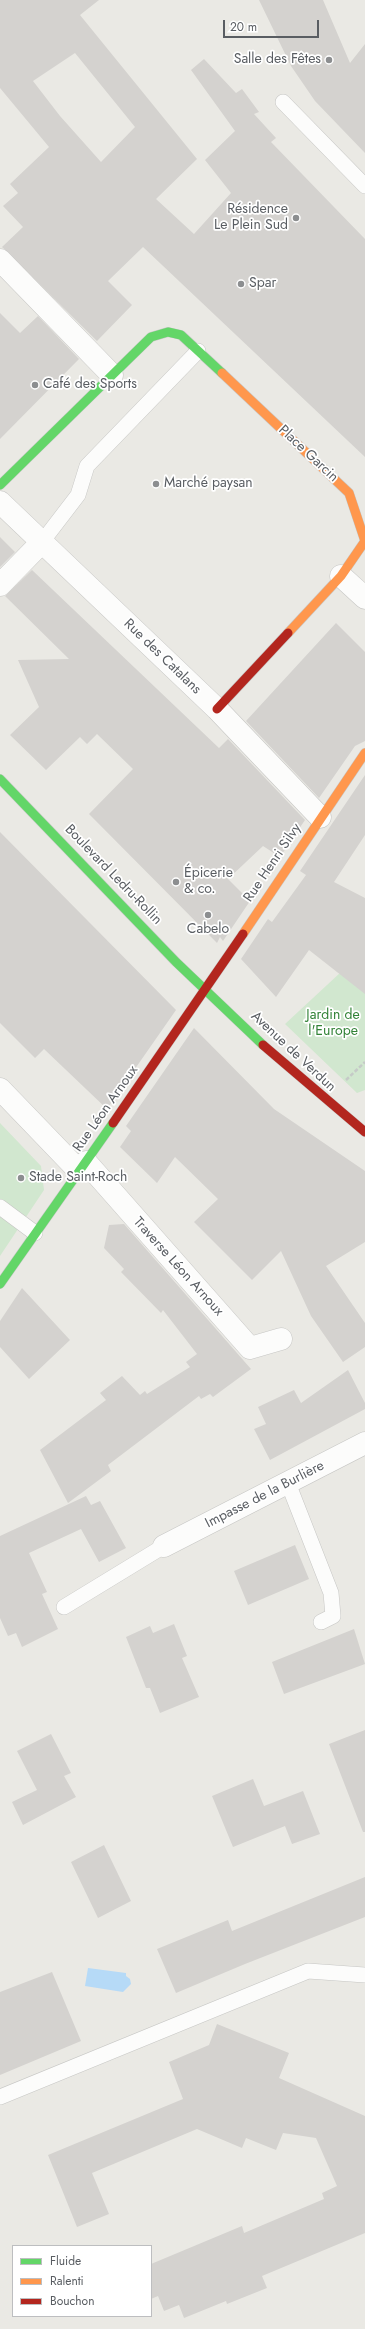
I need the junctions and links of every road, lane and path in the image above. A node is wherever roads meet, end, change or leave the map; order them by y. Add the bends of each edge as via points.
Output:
1 (283, 102) dead end
2 (365, 186) edge
3 (0, 260) edge
4 (198, 351) junction
5 (112, 376) junction
6 (0, 485) edge
7 (0, 502) edge
8 (42, 542) junction
9 (341, 576) junction
10 (0, 585) edge
11 (365, 598) edge
12 (217, 709) junction
13 (365, 753) edge
14 (0, 779) edge
15 (320, 817) junction
16 (206, 989) junction
17 (365, 1062) edge
18 (345, 1081) dead end
19 (0, 1089) edge
20 (365, 1132) edge
21 (82, 1167) junction
22 (0, 1207) edge
23 (35, 1233) junction
24 (0, 1284) edge
25 (281, 1339) dead end
26 (365, 1443) edge
27 (288, 1482) junction
28 (164, 1546) joint
29 (64, 1607) dead end
30 (321, 1622) dead end
31 (365, 1975) edge
32 (0, 2097) edge

1 - 2 lane
3 - 5 street
4 - 5 street, Place Garcin via 181,335 168,332 151,337
4 - 8 lane via 87,466 78,495
4 - 9 street, Place Garcin via 349,493 365,540
5 - 6 street, Place Garcin
7 - 8 street, Rue des Catalans
8 - 10 street
8 - 12 street, Rue des Catalans
9 - 11 street
9 - 12 street, Place Garcin
12 - 15 street, Rue des Catalans
13 - 15 street, Rue Henri Silvy
14 - 16 street, Boulevard Ledru-Rollin
15 - 16 street, Rue Henri Silvy
16 - 20 street, Avenue de Verdun via 294,1075
16 - 21 street, Rue Léon Arnoux
17 - 18 path
19 - 21 street
21 - 23 street, Rue Léon Arnoux
21 - 25 street, Traverse Léon Arnoux via 250,1348
22 - 23 lane
23 - 24 street, Rue Léon Arnoux
26 - 27 street, Impasse de la Burlière
27 - 28 street, Impasse de la Burlière
27 - 30 lane via 331,1593 333,1616
28 - 29 lane
31 - 32 lane via 308,1971

